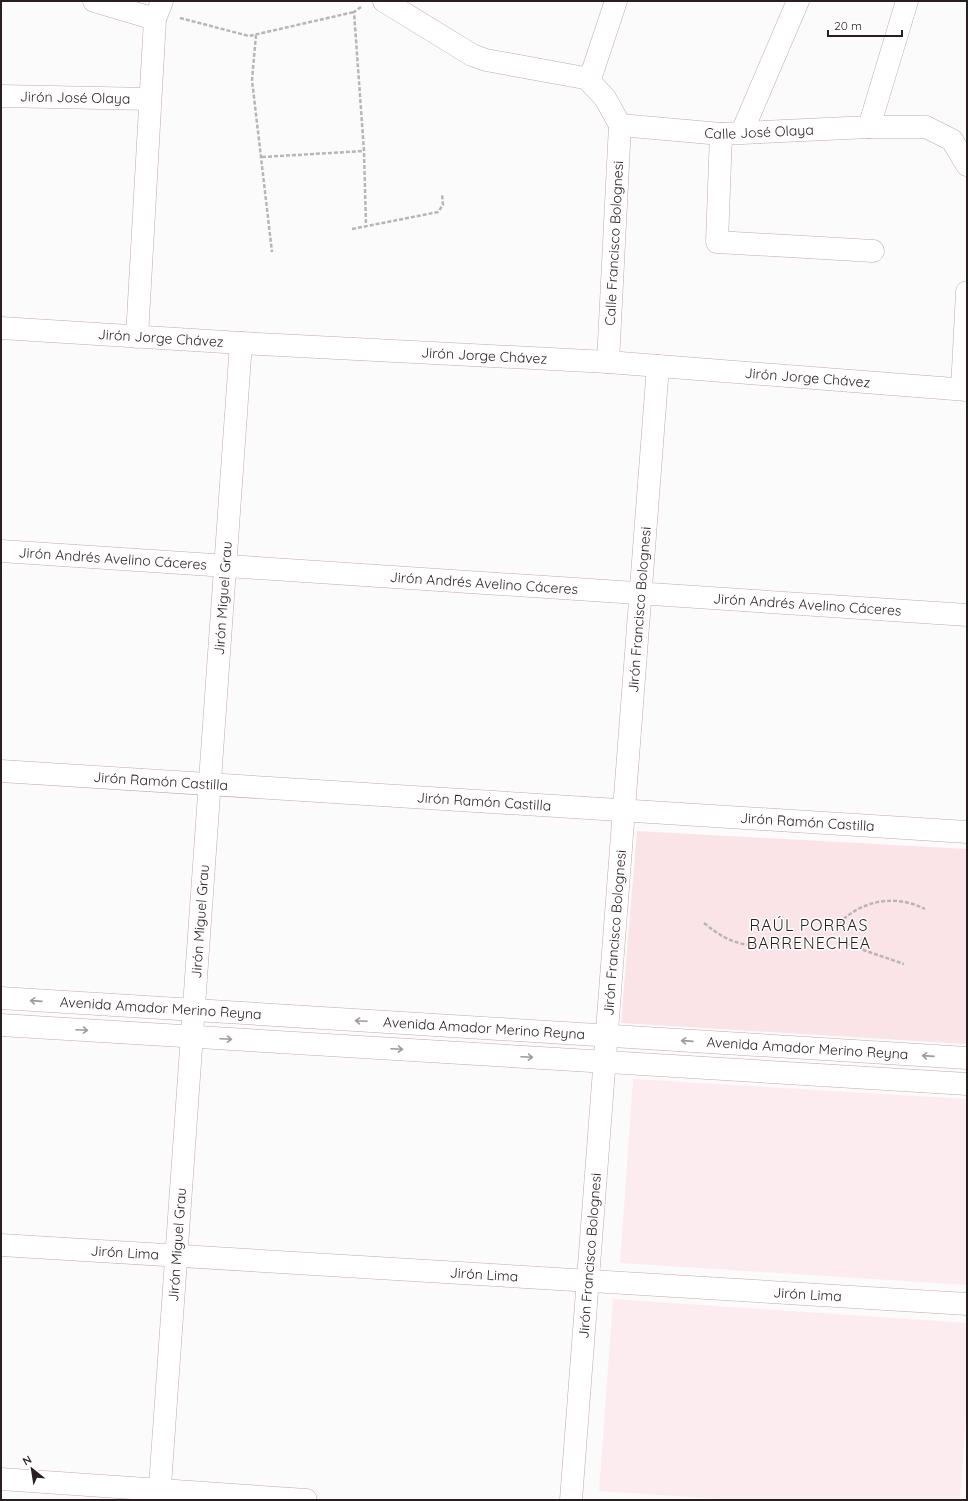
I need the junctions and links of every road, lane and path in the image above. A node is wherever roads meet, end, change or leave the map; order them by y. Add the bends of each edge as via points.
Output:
1 (94, 1) edge
2 (616, 1) edge
3 (798, 1) edge
4 (907, 1) edge
5 (374, 3) edge
6 (158, 11) edge
7 (354, 12) junction
8 (256, 35) junction
9 (590, 79) junction
10 (1, 96) edge
11 (150, 99) junction
12 (620, 125) junction
13 (869, 127) junction
14 (742, 132) junction
15 (720, 134) junction
16 (364, 151) junction
17 (262, 157) junction
18 (967, 165) edge
19 (442, 194) dead end
20 (366, 226) junction
21 (352, 229) dead end
22 (873, 251) dead end
23 (272, 252) dead end
24 (967, 292) edge
25 (1, 328) edge
26 (137, 337) junction
27 (241, 343) junction
28 (608, 362) junction
29 (658, 366) junction
30 (964, 390) edge
31 (1, 551) edge
32 (225, 566) junction
33 (640, 593) junction
34 (967, 615) edge
35 (1, 771) edge
36 (210, 784) junction
37 (623, 811) junction
38 (967, 832) edge
39 (925, 909) dead end
40 (704, 923) dead end
41 (839, 924) dead end
42 (840, 942) dead end
43 (784, 943) dead end
44 (904, 964) dead end
45 (1, 998) edge
46 (193, 1010) junction
47 (1, 1025) edge
48 (606, 1036) junction
49 (191, 1037) junction
50 (967, 1058) edge
51 (604, 1062) junction
52 (967, 1084) edge
53 (1, 1245) edge
54 (176, 1256) junction
55 (587, 1281) junction
56 (967, 1304) edge
57 (1, 1479) edge
58 (159, 1495) edge
59 (306, 1500) edge
60 (571, 1500) edge

1 - 6 street
2 - 9 street
3 - 14 street
4 - 13 street
5 - 7 path
5 - 9 street via 486,60
6 - 8 path via 249,36
6 - 11 street
7 - 8 path
7 - 16 path
8 - 17 path via 252,80
9 - 12 street via 605,98
10 - 11 street, Jirón José Olaya
11 - 26 street
12 - 15 street, Calle José Olaya
12 - 28 street, Calle Francisco Bolognesi
13 - 14 street, Calle José Olaya
13 - 18 street, Calle José Olaya via 926,127 952,140
14 - 15 street, Calle José Olaya
15 - 22 street via 717,242
16 - 17 path
16 - 20 path
17 - 23 path
19 - 20 path via 443,205 438,212
20 - 21 path
24 - 30 street
25 - 26 street, Jirón Jorge Chávez
26 - 27 street, Jirón Jorge Chávez
27 - 28 street, Jirón Jorge Chávez
27 - 32 street, Jirón Miguel Grau
28 - 29 street, Jirón Jorge Chávez
29 - 30 street, Jirón Jorge Chávez
29 - 33 street, Jirón Francisco Bolognesi
31 - 32 street, Jirón Andrés Avelino Cáceres
32 - 33 street, Jirón Andrés Avelino Cáceres
32 - 36 street, Jirón Miguel Grau
33 - 34 street, Jirón Andrés Avelino Cáceres
33 - 37 street, Jirón Francisco Bolognesi
35 - 36 street, Jirón Ramón Castilla
36 - 37 street, Jirón Ramón Castilla
36 - 46 street, Jirón Miguel Grau
37 - 38 street, Jirón Ramón Castilla
37 - 48 street, Jirón Francisco Bolognesi
39 - 41 path via 907,902 870,903 857,909
40 - 43 path via 720,935 739,944 764,946
42 - 44 path
46 -> 45 street, Avenida Amador Merino Reyna
48 -> 46 street, Avenida Amador Merino Reyna
46 - 49 street, Jirón Miguel Grau
47 -> 49 street, Avenida Amador Merino Reyna
50 -> 48 street, Avenida Amador Merino Reyna
48 - 51 street, Jirón Francisco Bolognesi
49 -> 51 street, Avenida Amador Merino Reyna
49 - 54 street, Jirón Miguel Grau
51 - 52 street, Avenida Amador Merino Reyna
51 - 55 street, Jirón Francisco Bolognesi
53 - 54 street, Jirón Lima
54 - 55 street, Jirón Lima
54 - 58 street, Jirón Miguel Grau
55 - 56 street, Jirón Lima
55 - 60 street, Jirón Francisco Bolognesi
57 - 58 street
58 - 59 street

